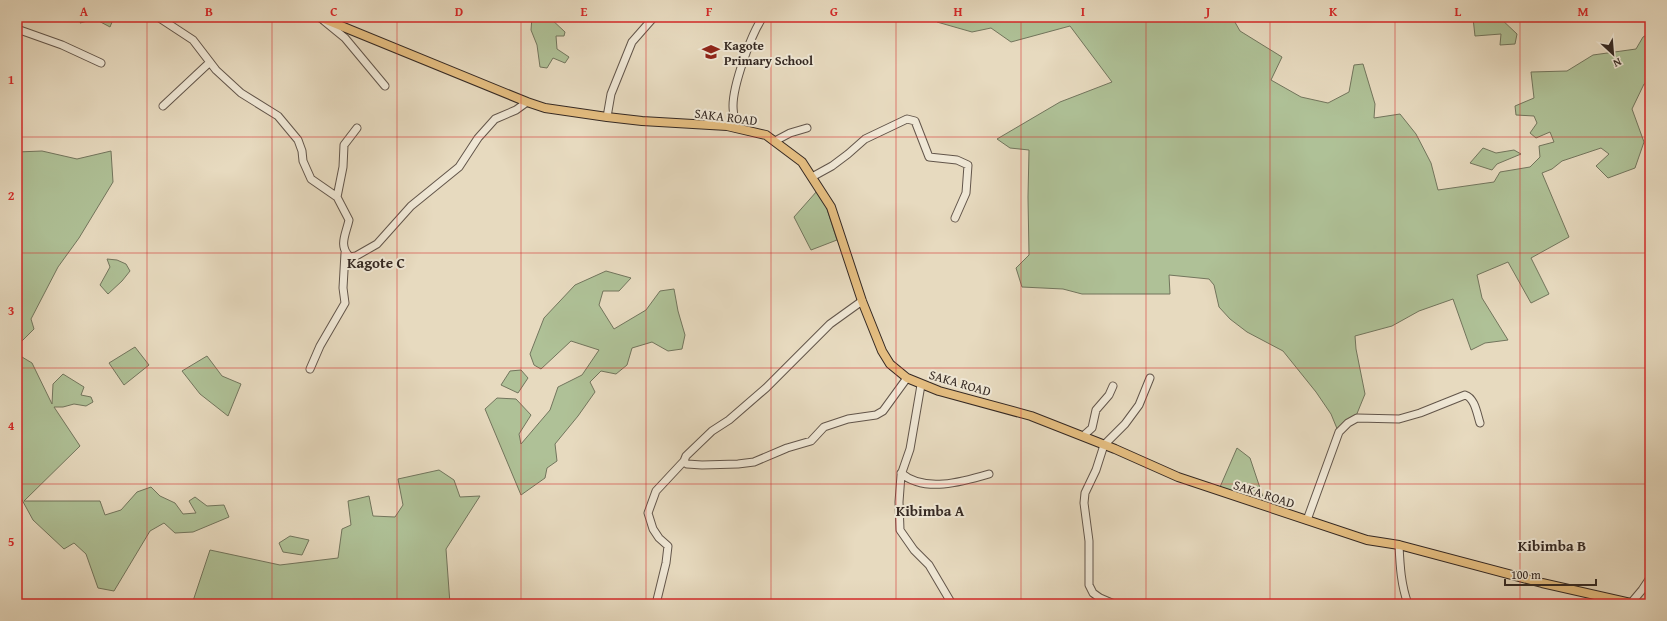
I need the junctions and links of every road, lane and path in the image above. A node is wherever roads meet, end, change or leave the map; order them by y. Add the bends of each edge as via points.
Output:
1 (158, 17) edge
2 (320, 17) edge
3 (654, 17) edge
4 (763, 17) edge
5 (17, 29) edge
6 (210, 62) junction
7 (101, 63) dead end
8 (385, 86) dead end
9 (527, 102) junction
10 (163, 106) dead end
11 (607, 117) junction
12 (357, 128) dead end
13 (736, 128) junction
14 (807, 128) dead end
15 (775, 141) junction
16 (812, 177) junction
17 (336, 197) junction
18 (955, 218) dead end
19 (345, 253) junction
20 (862, 301) junction
21 (310, 369) dead end
22 (908, 378) junction
23 (1150, 378) dead end
24 (921, 384) junction
25 (1113, 386) dead end
26 (1480, 423) dead end
27 (1083, 436) junction
28 (1104, 445) junction
29 (684, 462) junction
30 (901, 473) junction
31 (989, 474) dead end
32 (1307, 520) junction
33 (1399, 545) junction
34 (1650, 578) edge
35 (656, 604) edge
36 (952, 604) edge
37 (1114, 604) edge
38 (1408, 604) edge
39 (1633, 604) edge

1 - 6 street via 193,40
2 - 8 street via 346,38
2 - 9 main road, SAKA ROAD
3 - 11 street via 632,42 611,94
4 - 13 street via 738,77 733,106
5 - 7 street via 62,45
6 - 10 street
6 - 17 street via 222,77 241,93 278,116 298,140 303,161 311,178
9 - 11 main road, SAKA ROAD via 545,108
9 - 19 street via 495,120 478,138 459,167 411,206 377,244 356,256 350,257
11 - 13 main road, SAKA ROAD
12 - 17 street via 344,145 343,167
13 - 15 main road, SAKA ROAD via 759,132
14 - 15 street
15 - 16 main road, SAKA ROAD via 802,162
16 - 18 street via 832,166 865,138 907,119 915,122 929,157 957,160 968,165 966,194
16 - 20 main road, SAKA ROAD via 831,207
17 - 19 street via 349,220 342,245
19 - 21 street via 345,303
20 - 22 main road, SAKA ROAD via 882,351 890,364
20 - 29 street via 830,324 766,388 686,456
22 - 24 main road, SAKA ROAD
22 - 29 street via 883,411 876,415 824,426 811,441 754,462 702,465
23 - 28 street via 1139,406 1126,424
24 - 27 main road, SAKA ROAD via 1025,413
24 - 30 street via 910,449
25 - 27 street via 1096,410 1092,428
26 - 32 street via 1472,401 1465,395 1398,419 1352,420 1339,432
27 - 28 main road, SAKA ROAD
28 - 32 main road, SAKA ROAD via 1178,477
28 - 37 street via 1085,492 1089,585 1096,596
29 - 35 street via 656,491 648,513 659,538 668,546
30 - 31 street via 909,480 933,484 954,483
30 - 36 street via 900,530 929,565
32 - 33 main road, SAKA ROAD via 1367,540
33 - 38 street via 1400,574
33 - 39 main road, SAKA ROAD
34 - 39 street

